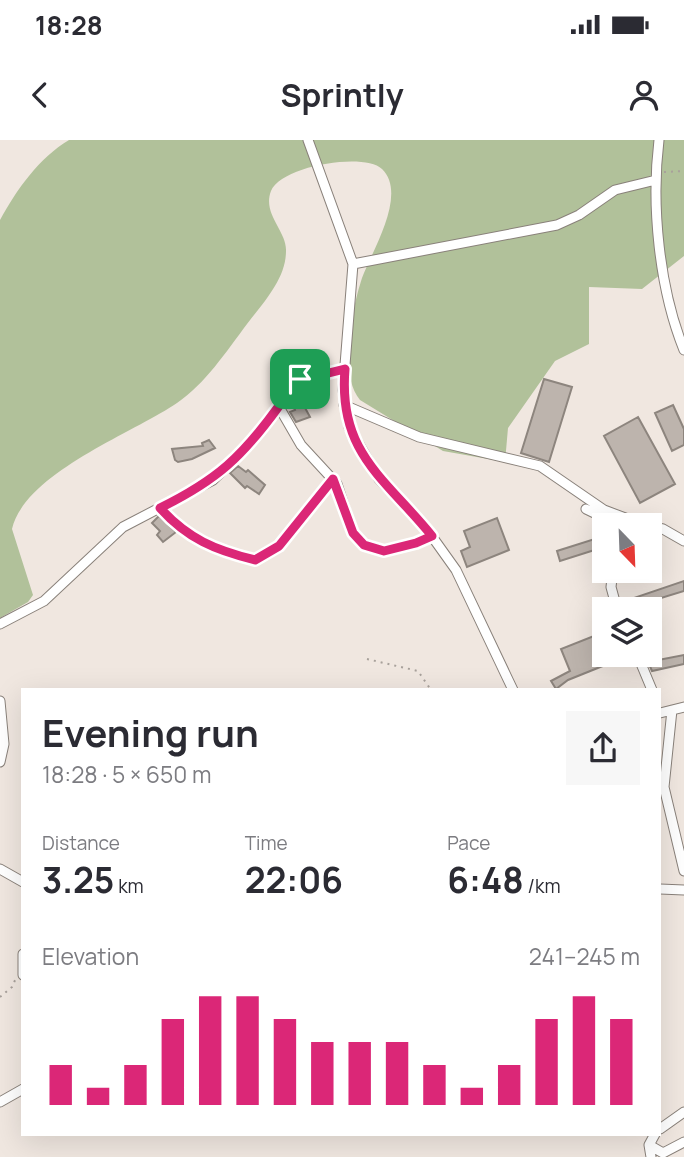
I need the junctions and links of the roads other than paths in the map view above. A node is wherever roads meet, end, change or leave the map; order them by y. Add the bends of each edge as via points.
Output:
1 (308, 140) edge
2 (659, 140) edge
3 (656, 174) junction
4 (353, 264) junction
5 (684, 349) edge
6 (345, 369) junction
7 (344, 405) junction
8 (279, 407) junction
9 (333, 479) junction
10 (160, 508) junction
11 (586, 509) dead end
12 (594, 513) edge
13 (612, 513) edge
14 (662, 529) edge
15 (432, 536) junction
16 (684, 541) edge
17 (0, 624) edge
18 (642, 667) edge
19 (512, 688) edge
20 (651, 688) edge
21 (0, 701) edge
22 (684, 707) edge
23 (672, 710) junction
24 (661, 713) edge
25 (0, 762) edge
26 (662, 782) edge
27 (0, 869) edge
28 (684, 871) edge
29 (21, 881) edge
30 (661, 889) edge
31 (684, 890) edge
32 (21, 1091) edge
33 (0, 1102) edge
34 (684, 1112) edge
35 (661, 1128) edge
36 (653, 1136) edge
37 (684, 1142) edge
38 (649, 1145) junction
39 (651, 1157) edge

1 - 4 street
2 - 3 street
3 - 4 street via 615,190 557,225
3 - 5 street via 656,222 674,322
4 - 6 street
6 - 7 street
6 - 8 street via 294,381
7 - 13 street via 419,437 540,466
7 - 15 street via 349,427 368,464
8 - 9 street via 301,445
8 - 10 street via 220,473
9 - 10 street via 279,546 255,560 187,535
9 - 15 street via 353,533 364,545 384,551
10 - 17 street via 114,533 44,601
11 - 12 street
14 - 16 street
15 - 19 street via 456,570
18 - 20 street
21 - 25 street via 4,744
22 - 23 street
23 - 24 street
23 - 26 street
26 - 28 street
27 - 29 street
30 - 31 street
32 - 33 street
34 - 35 street
36 - 38 street
37 - 38 street via 663,1153
38 - 39 street

